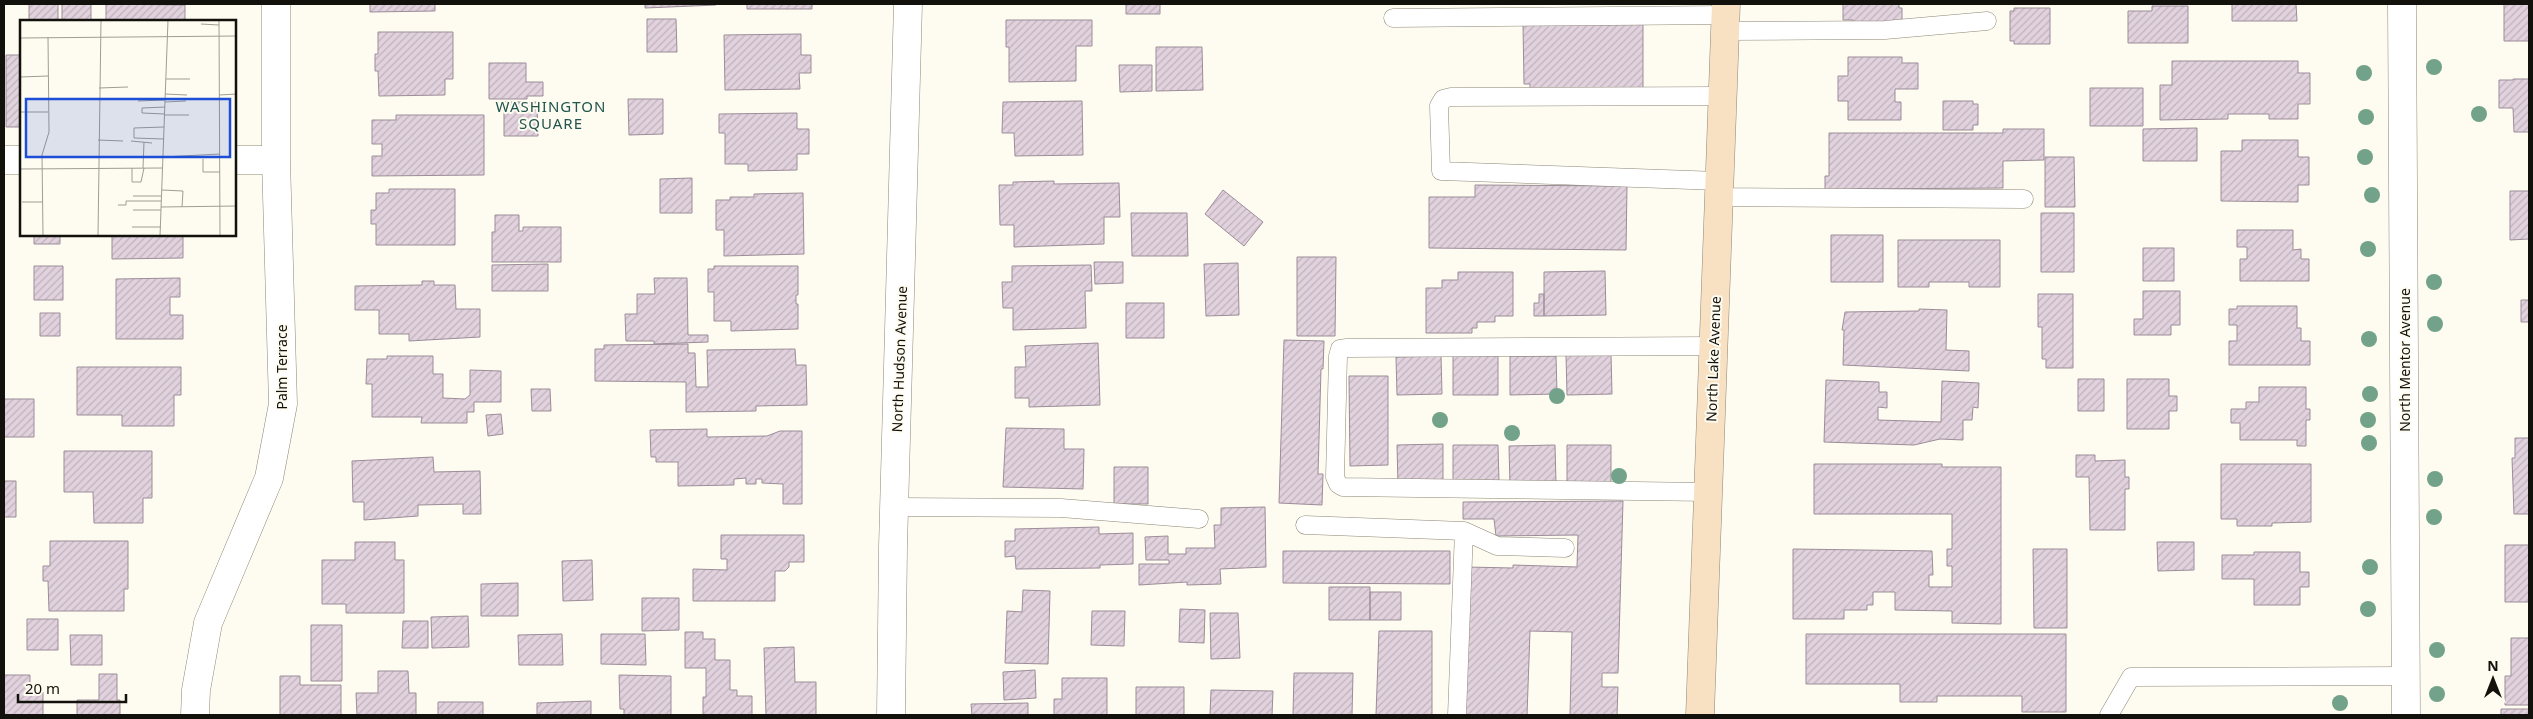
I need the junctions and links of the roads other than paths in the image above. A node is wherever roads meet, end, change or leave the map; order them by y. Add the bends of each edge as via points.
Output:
1 (276, 4) edge
2 (908, 4) edge
3 (2402, 4) edge
4 (1726, 17) edge
5 (1393, 18) dead end
6 (1987, 21) dead end
7 (1723, 96) junction
8 (4, 160) edge
9 (20, 160) edge
10 (236, 160) edge
11 (276, 160) junction
12 (1719, 189) junction
13 (2024, 199) dead end
14 (1713, 346) junction
15 (1708, 492) junction
16 (895, 507) junction
17 (1199, 518) dead end
18 (1305, 525) dead end
19 (1464, 531) junction
20 (1565, 548) dead end
21 (2407, 676) junction
22 (195, 715) edge
23 (891, 715) edge
24 (1457, 715) edge
25 (1700, 715) edge
26 (2109, 715) edge
27 (2406, 715) edge

1 - 11 street, Palm Terrace
2 - 16 street, North Hudson Avenue
3 - 21 street, North Mentor Avenue
4 - 5 lane
4 - 6 lane via 1885,30
4 - 7 main road, North Lake Avenue
7 - 12 main road, North Lake Avenue
7 - 12 lane via 1451,97 1439,106 1441,171
8 - 9 street
10 - 11 street
11 - 22 street, Palm Terrace via 284,404 269,478 208,623 196,690
12 - 13 lane
12 - 14 main road, North Lake Avenue
14 - 15 main road, North Lake Avenue
14 - 15 lane via 1347,348 1340,349 1338,356 1335,477 1343,487
15 - 25 main road, North Lake Avenue
16 - 17 lane via 1061,508
16 - 23 street, North Hudson Avenue
18 - 19 lane
19 - 20 lane via 1497,546
19 - 24 lane
21 - 26 lane via 2131,677
21 - 27 street, North Mentor Avenue

